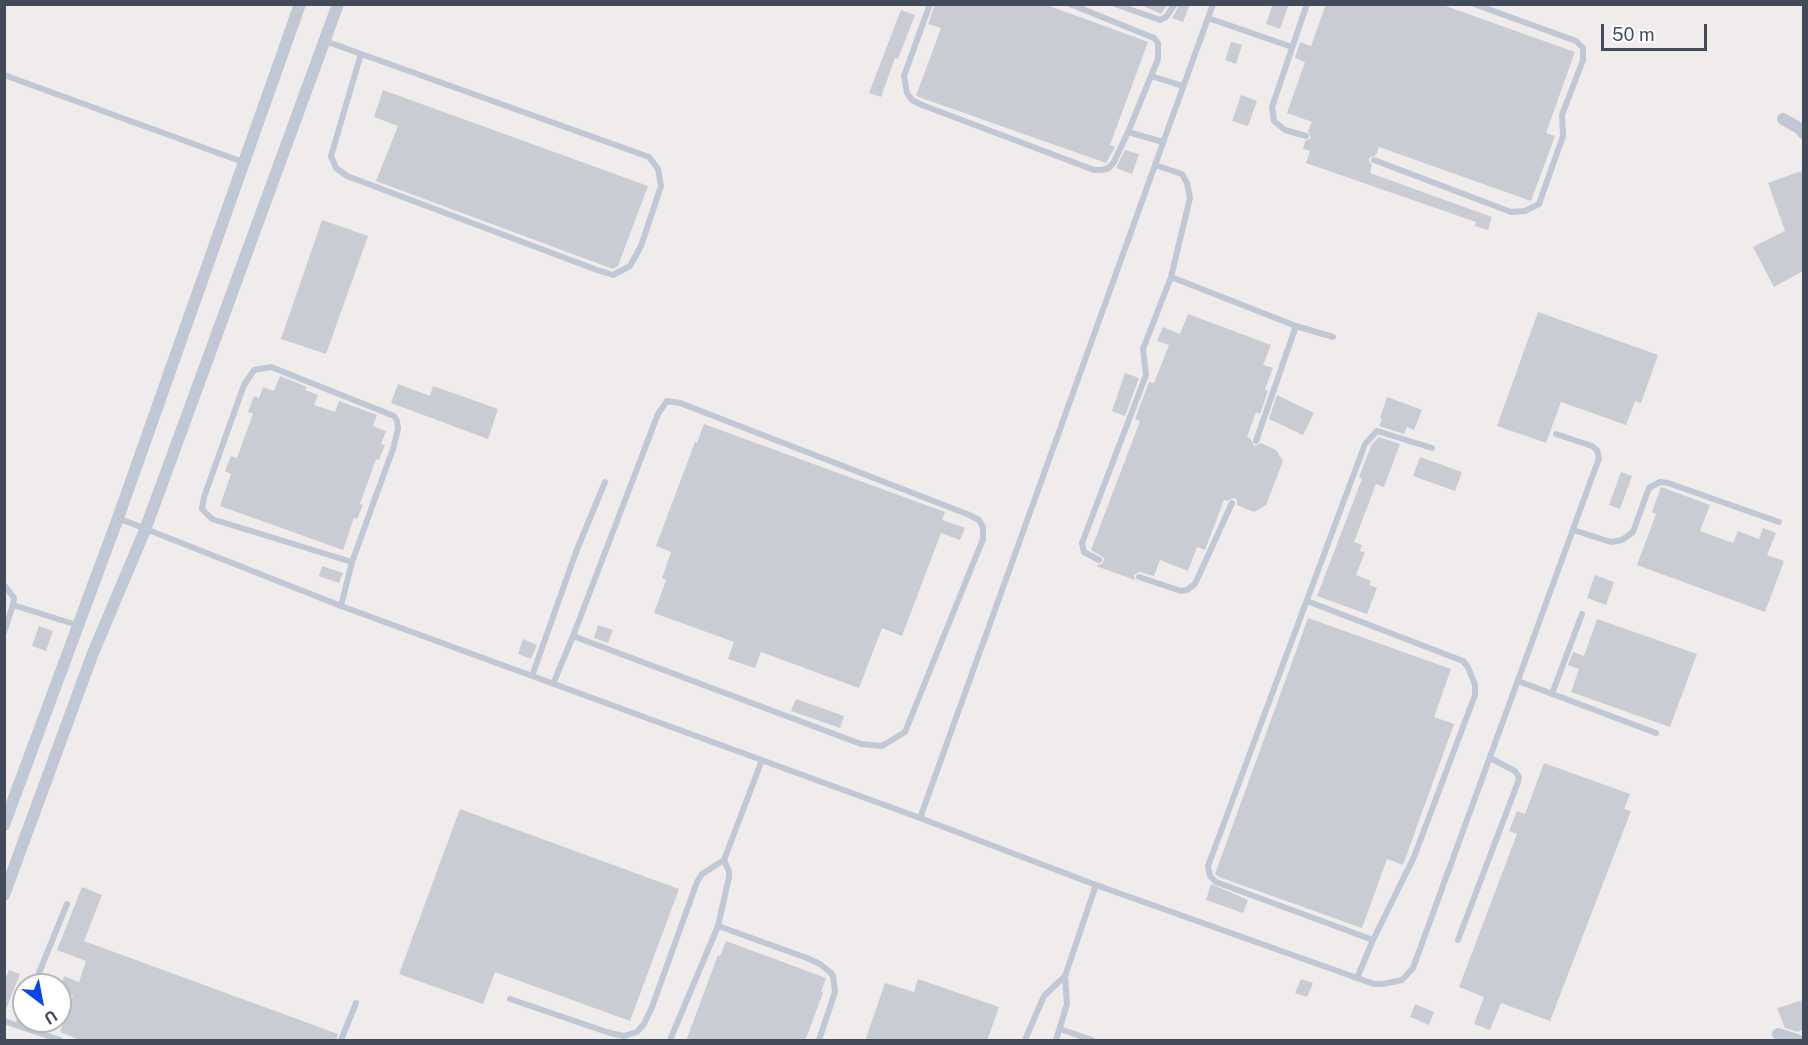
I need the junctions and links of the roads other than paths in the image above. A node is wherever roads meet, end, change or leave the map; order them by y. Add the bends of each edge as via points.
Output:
1 (300, 4) edge
2 (338, 4) edge
3 (930, 4) edge
4 (1070, 4) edge
5 (1115, 4) edge
6 (1175, 4) edge
7 (1213, 4) edge
8 (1307, 4) edge
9 (1474, 4) edge
10 (1208, 18) junction
11 (325, 41) junction
12 (1292, 47) junction
13 (361, 54) junction
14 (4, 75) edge
15 (1151, 76) junction
16 (1184, 86) junction
17 (1783, 119) dead end
18 (1128, 132) junction
19 (1803, 134) edge
20 (1306, 136) dead end
21 (1163, 142) junction
22 (1374, 160) dead end
23 (243, 162) junction
24 (1155, 165) junction
25 (1171, 277) junction
26 (1296, 326) junction
27 (1333, 337) dead end
28 (1556, 434) dead end
29 (1256, 441) dead end
30 (1432, 448) dead end
31 (604, 482) dead end
32 (1232, 503) dead end
33 (118, 518) junction
34 (1779, 522) dead end
35 (145, 530) junction
36 (1573, 531) junction
37 (1099, 560) dead end
38 (352, 562) junction
39 (1139, 577) dead end
40 (4, 585) edge
41 (1307, 601) junction
42 (14, 605) junction
43 (341, 606) junction
44 (1582, 614) dead end
45 (77, 625) junction
46 (4, 632) edge
47 (573, 636) junction
48 (532, 676) junction
49 (1518, 681) junction
50 (553, 684) junction
51 (1552, 694) junction
52 (1656, 733) dead end
53 (1490, 758) junction
54 (762, 760) junction
55 (920, 818) junction
56 (4, 825) edge
57 (724, 860) junction
58 (1096, 885) junction
59 (4, 895) edge
60 (67, 904) dead end
61 (718, 926) junction
62 (1373, 940) junction
63 (1458, 940) dead end
64 (39, 973) edge
65 (1065, 976) junction
66 (1357, 978) junction
67 (510, 999) dead end
68 (356, 1003) dead end
69 (1060, 1029) junction
70 (39, 1033) edge
71 (1778, 1034) dead end
72 (60, 1041) edge
73 (341, 1041) edge
74 (670, 1041) edge
75 (819, 1041) edge
76 (1025, 1041) edge
77 (1056, 1041) edge
78 (1092, 1041) edge
79 (1797, 1041) edge

1 - 23 street
2 - 11 street
3 - 18 lane via 904,76 912,100 1094,170 1109,168
4 - 15 lane via 1154,38 1159,49
5 - 6 lane via 1160,20
7 - 10 lane
8 - 12 lane
9 - 22 lane via 1576,40 1583,48 1583,60 1562,115 1563,136 1539,204 1511,212
10 - 12 lane
10 - 16 lane
11 - 13 lane
11 - 35 street
12 - 20 lane via 1272,107 1275,122 1285,130
13 - 13 lane via 331,156 336,168 353,178 597,270 613,275 630,266 641,246 661,186 658,169 649,157
14 - 23 lane
15 - 16 lane
15 - 18 lane
16 - 21 lane
17 - 19 street
18 - 21 lane
21 - 24 lane
23 - 33 street
24 - 25 lane via 1182,174 1188,183 1190,198
24 - 55 lane
25 - 26 lane
25 - 37 lane via 1143,349 1146,375 1082,543 1084,552
26 - 27 lane
26 - 29 lane
28 - 36 lane via 1592,446 1599,454
30 - 41 lane via 1377,430 1372,434
31 - 48 lane
32 - 39 lane via 1196,584 1181,591
33 - 35 lane
33 - 45 street
34 - 36 lane via 1660,482 1649,488 1633,532 1622,540 1613,543
35 - 43 lane
35 - 59 street via 93,653
36 - 49 lane
38 - 38 lane via 393,449 397,421 394,416 271,367 254,370 244,385 202,509 212,519
38 - 43 lane
40 - 42 lane via 15,598
41 - 62 lane via 1208,866 1216,882
41 - 62 lane via 1463,661 1475,685 1475,695 1414,857
42 - 45 lane
42 - 46 lane
43 - 48 lane
44 - 51 lane
45 - 56 street
47 - 47 lane via 658,414 667,401 967,514 984,527 983,539 905,732 882,746 861,744
47 - 50 lane
48 - 50 lane
49 - 51 lane
49 - 53 lane
50 - 54 lane
51 - 52 lane
53 - 63 lane via 1519,777
53 - 66 lane via 1413,968 1402,980 1392,983 1374,984
54 - 55 lane
54 - 57 lane
55 - 58 lane
57 - 61 lane via 729,877
57 - 67 lane via 702,874 697,882 652,1008 637,1032 624,1036 610,1033
58 - 65 lane
58 - 66 lane
60 - 64 lane
61 - 74 lane
61 - 75 lane via 807,958 831,973 835,992
62 - 66 lane
65 - 69 lane via 1067,1005
65 - 76 lane via 1044,996
68 - 73 lane
69 - 77 lane
69 - 78 lane
70 - 72 lane
71 - 79 street

